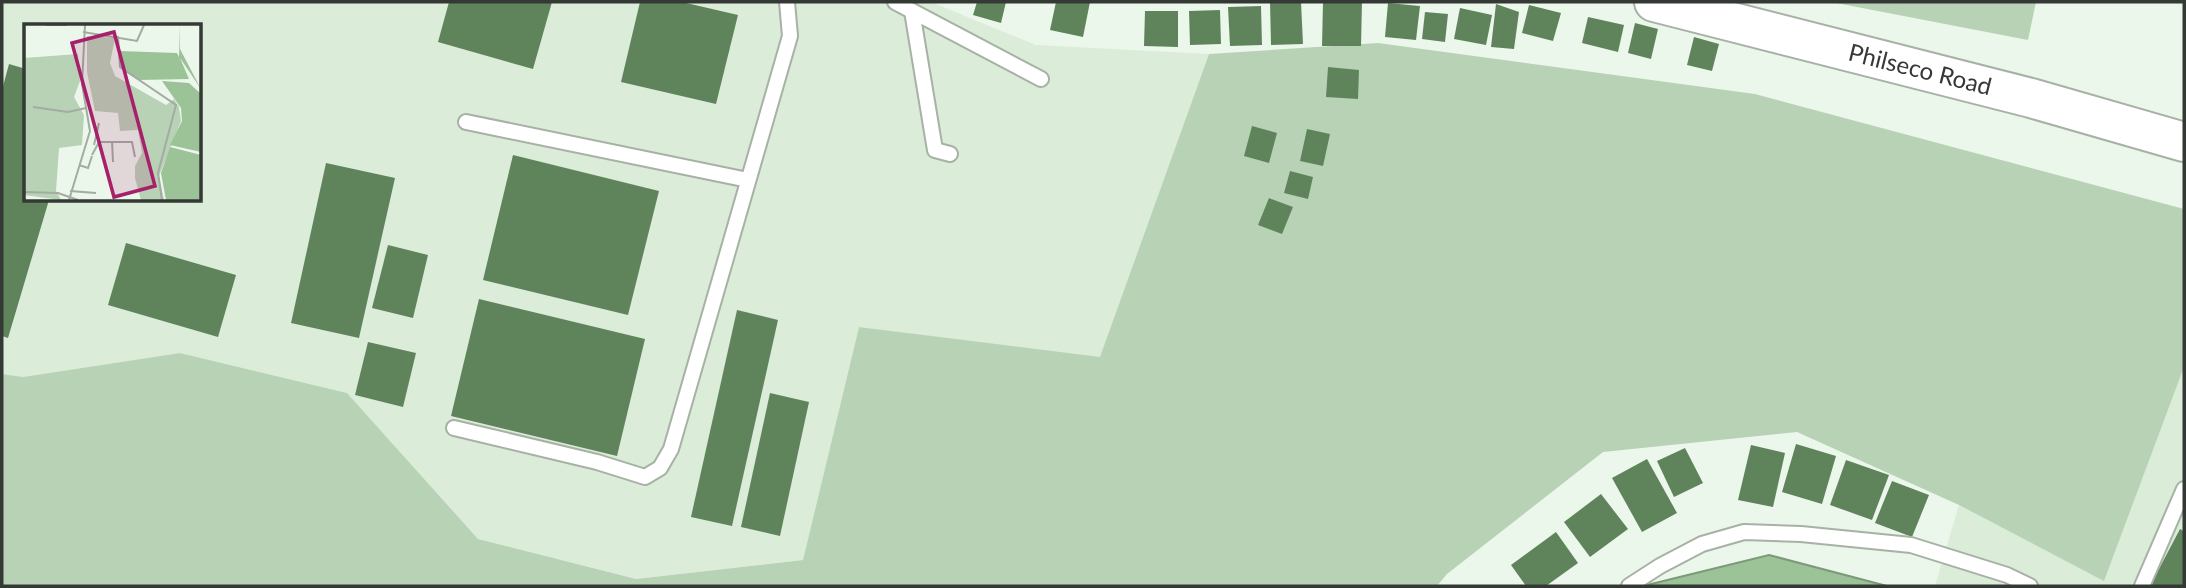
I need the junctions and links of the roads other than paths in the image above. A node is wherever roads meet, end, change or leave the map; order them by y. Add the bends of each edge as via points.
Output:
1 (787, 2) edge
2 (895, 2) edge
3 (1654, 2) edge
4 (912, 11) junction
5 (1041, 79) dead end
6 (466, 122) dead end
7 (2184, 142) edge
8 (950, 154) dead end
9 (748, 180) junction
10 (454, 428) dead end
11 (2184, 490) edge
12 (1629, 586) edge
13 (2030, 586) edge
14 (2142, 586) edge

1 - 9 lane via 790,36
2 - 4 lane
3 - 7 street, Philseco Road
4 - 5 lane
4 - 8 lane via 935,150
6 - 9 lane
9 - 10 lane via 671,449 660,468 645,477
11 - 14 lane
12 - 13 lane via 1702,544 1744,532 1911,545

